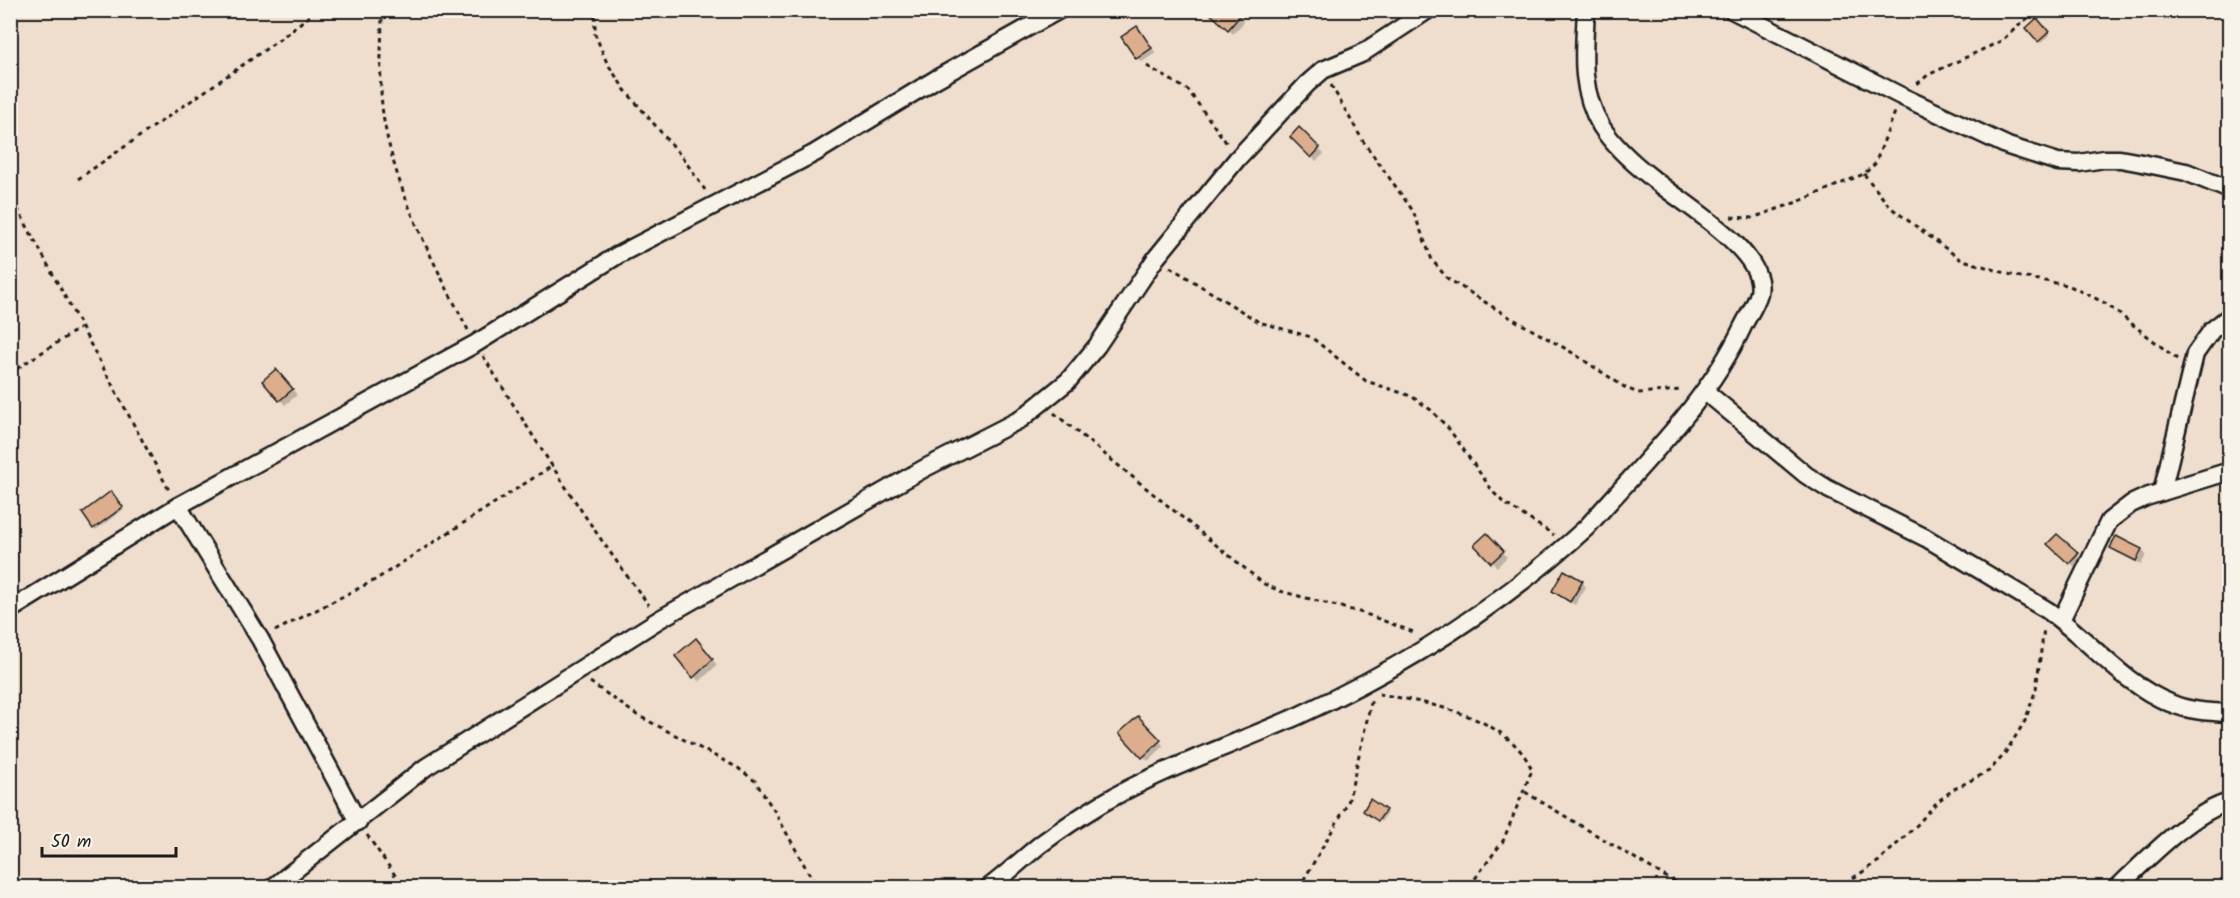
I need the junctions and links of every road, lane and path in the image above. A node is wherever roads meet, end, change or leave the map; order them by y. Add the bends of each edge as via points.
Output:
1 (317, 10) edge
2 (382, 10) edge
3 (1059, 10) edge
4 (1428, 10) edge
5 (1586, 10) edge
6 (1732, 10) edge
7 (2037, 10) edge
8 (595, 15) dead end
9 (1147, 66) dead end
10 (1323, 70) junction
11 (1901, 96) junction
12 (1237, 159) junction
13 (1864, 174) junction
14 (78, 179) dead end
15 (2229, 190) edge
16 (13, 200) dead end
17 (715, 204) junction
18 (1731, 217) dead end
19 (1156, 258) junction
20 (2229, 316) edge
21 (80, 328) junction
22 (476, 344) junction
23 (2192, 371) junction
24 (10, 373) edge
25 (1706, 392) junction
26 (1042, 402) junction
27 (552, 466) junction
28 (2229, 471) edge
29 (2162, 492) junction
30 (178, 506) junction
31 (1568, 544) junction
32 (10, 609) edge
33 (2047, 610) junction
34 (660, 619) junction
35 (2061, 620) junction
36 (260, 639) junction
37 (1438, 641) junction
38 (575, 672) junction
39 (2229, 713) edge
40 (1525, 792) junction
41 (2229, 802) edge
42 (358, 822) junction
43 (1474, 880) dead end
44 (272, 888) edge
45 (404, 888) edge
46 (817, 888) edge
47 (988, 888) edge
48 (1299, 888) edge
49 (1689, 888) edge
50 (1838, 888) edge
51 (2117, 888) edge

1 - 14 path
2 - 22 path via 381,101 400,183 423,242
3 - 17 street via 815,153
4 - 10 street via 1361,54
5 - 25 street via 1583,70 1600,124 1611,140 1652,178 1699,212 1741,250 1760,277 1759,294
6 - 11 street
7 - 11 path via 2001,41 1928,75
8 - 17 path via 595,34 607,63
9 - 12 path via 1188,90
10 - 12 street
10 - 25 path via 1363,141 1413,211 1432,260 1448,278 1626,388 1638,393
11 - 13 path via 1875,164
11 - 15 street via 2008,146 2058,162 2120,159 2186,172
12 - 19 street
13 - 18 path via 1752,218
13 - 23 path via 1890,207 1960,259 2015,276 2068,285 2104,303
16 - 21 path
17 - 22 street via 618,255
19 - 26 street via 1097,346 1068,381
19 - 31 path via 1258,322 1311,337 1366,381 1411,396 1449,429 1504,503
20 - 23 street via 2212,330 2195,354
21 - 24 path
21 - 30 path
22 - 27 path
22 - 30 street
23 - 29 street
25 - 31 street
25 - 33 street via 1806,475 1926,538
26 - 34 street via 1021,419 925,468
26 - 37 path via 1264,584 1363,613
27 - 34 path via 613,559
27 - 36 path via 375,580
28 - 29 street
29 - 35 street via 2131,504 2109,520
30 - 32 street
30 - 36 street
31 - 37 street via 1466,624
33 - 35 street
33 - 50 path via 2036,689 2025,721 2004,755 1989,771 1937,802 1878,861
34 - 38 street
35 - 39 street via 2121,674 2169,703
36 - 42 street
37 - 47 street via 1362,686 1101,803 1040,844
38 - 42 street via 426,767
38 - 46 path via 637,715 738,768 755,781
40 - 43 path via 1503,841
40 - 48 path via 1533,770 1526,756 1503,734 1423,702 1373,693 1348,803
40 - 49 path
41 - 51 street via 2194,821
42 - 44 street
42 - 45 path

